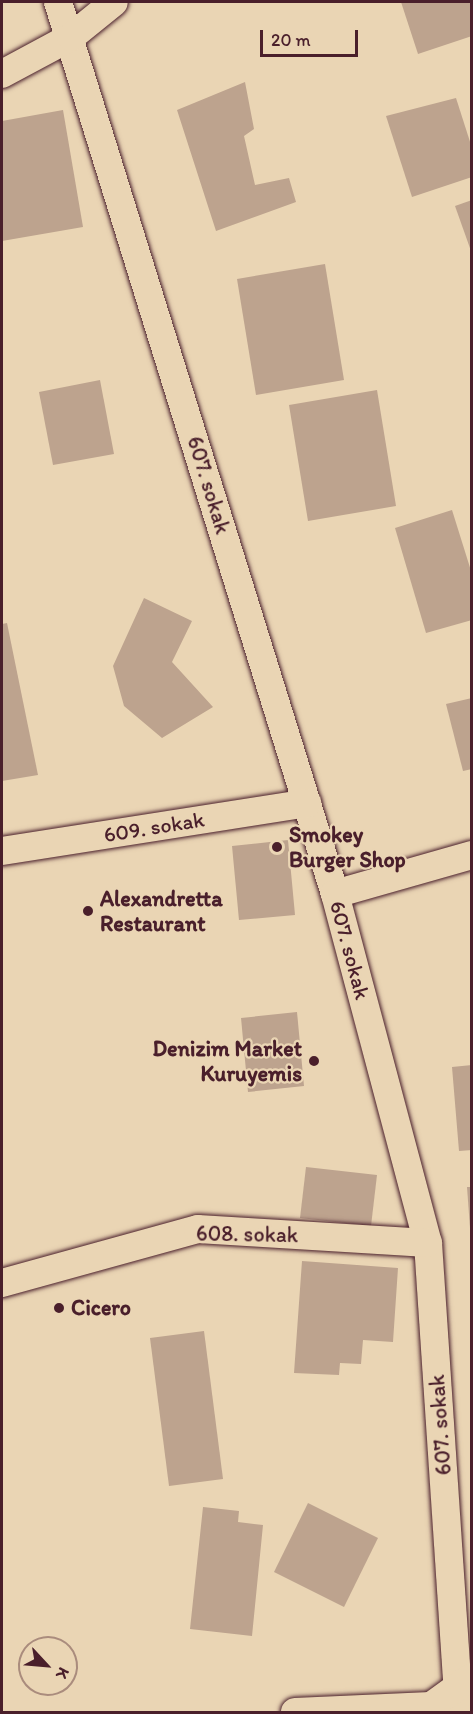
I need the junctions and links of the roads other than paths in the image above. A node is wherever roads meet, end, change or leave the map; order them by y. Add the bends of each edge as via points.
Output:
1 (58, 2) edge
2 (114, 2) edge
3 (71, 37) junction
4 (2, 74) edge
5 (307, 802) junction
6 (2, 850) edge
7 (471, 855) edge
8 (335, 894) junction
9 (428, 1243) junction
10 (2, 1282) edge
11 (465, 1680) edge
12 (295, 1713) edge
13 (459, 1713) edge

1 - 3 street, 607. sokak
2 - 3 street
3 - 4 street
3 - 5 street, 607. sokak
5 - 6 street, 609. sokak
5 - 8 street, 607. sokak
7 - 8 street
8 - 9 street, 607. sokak
9 - 10 street, 608. sokak via 198,1229
9 - 11 street, 607. sokak
11 - 12 street via 431,1706
11 - 13 street, 607. sokak

